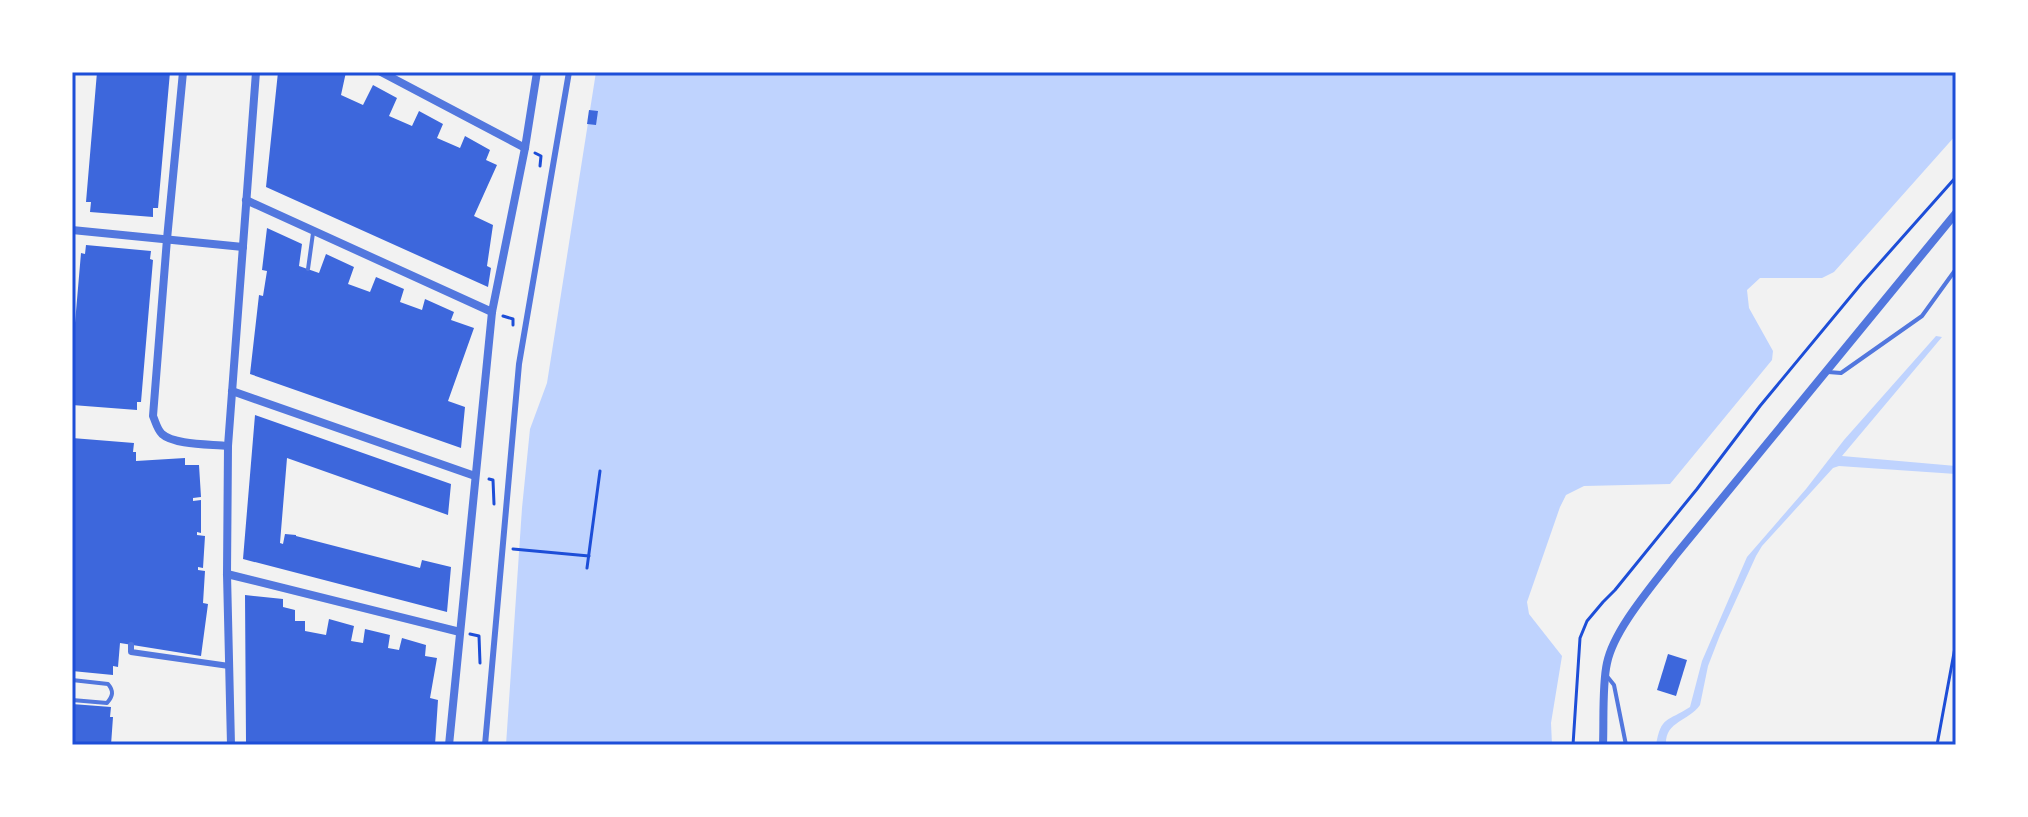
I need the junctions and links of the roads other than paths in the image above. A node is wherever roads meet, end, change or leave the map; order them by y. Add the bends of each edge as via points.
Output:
1 (183, 72) edge
2 (256, 72) edge
3 (381, 72) edge
4 (537, 72) edge
5 (569, 72) edge
6 (525, 148) junction
7 (246, 200) junction
8 (1956, 213) edge
9 (72, 230) edge
10 (314, 231) junction
11 (167, 239) junction
12 (243, 247) junction
13 (308, 269) dead end
14 (1956, 269) edge
15 (492, 312) junction
16 (1825, 371) junction
17 (232, 391) junction
18 (228, 446) junction
19 (475, 476) junction
20 (227, 574) junction
21 (460, 632) junction
22 (131, 645) dead end
23 (226, 666) junction
24 (1606, 674) junction
25 (72, 680) edge
26 (72, 700) edge
27 (231, 745) edge
28 (449, 745) edge
29 (485, 745) edge
30 (1603, 745) edge
31 (1626, 745) edge

1 - 11 street
2 - 7 street
3 - 6 street
4 - 6 street
5 - 29 street via 519,364
6 - 15 street
7 - 10 street
7 - 12 street
8 - 16 street
9 - 11 street
10 - 13 lane
10 - 15 street
11 - 12 street
11 - 18 street via 153,416 166,437
12 - 17 street
14 - 16 lane via 1922,316 1841,373
15 - 19 street
16 - 24 street via 1648,592 1615,642
17 - 18 street
17 - 19 street
18 - 20 street
19 - 21 street
20 - 21 street
20 - 23 street
21 - 28 street
22 - 23 street via 131,652
23 - 27 street
24 - 30 street
24 - 31 lane via 1614,685
25 - 26 lane via 112,689 107,703

